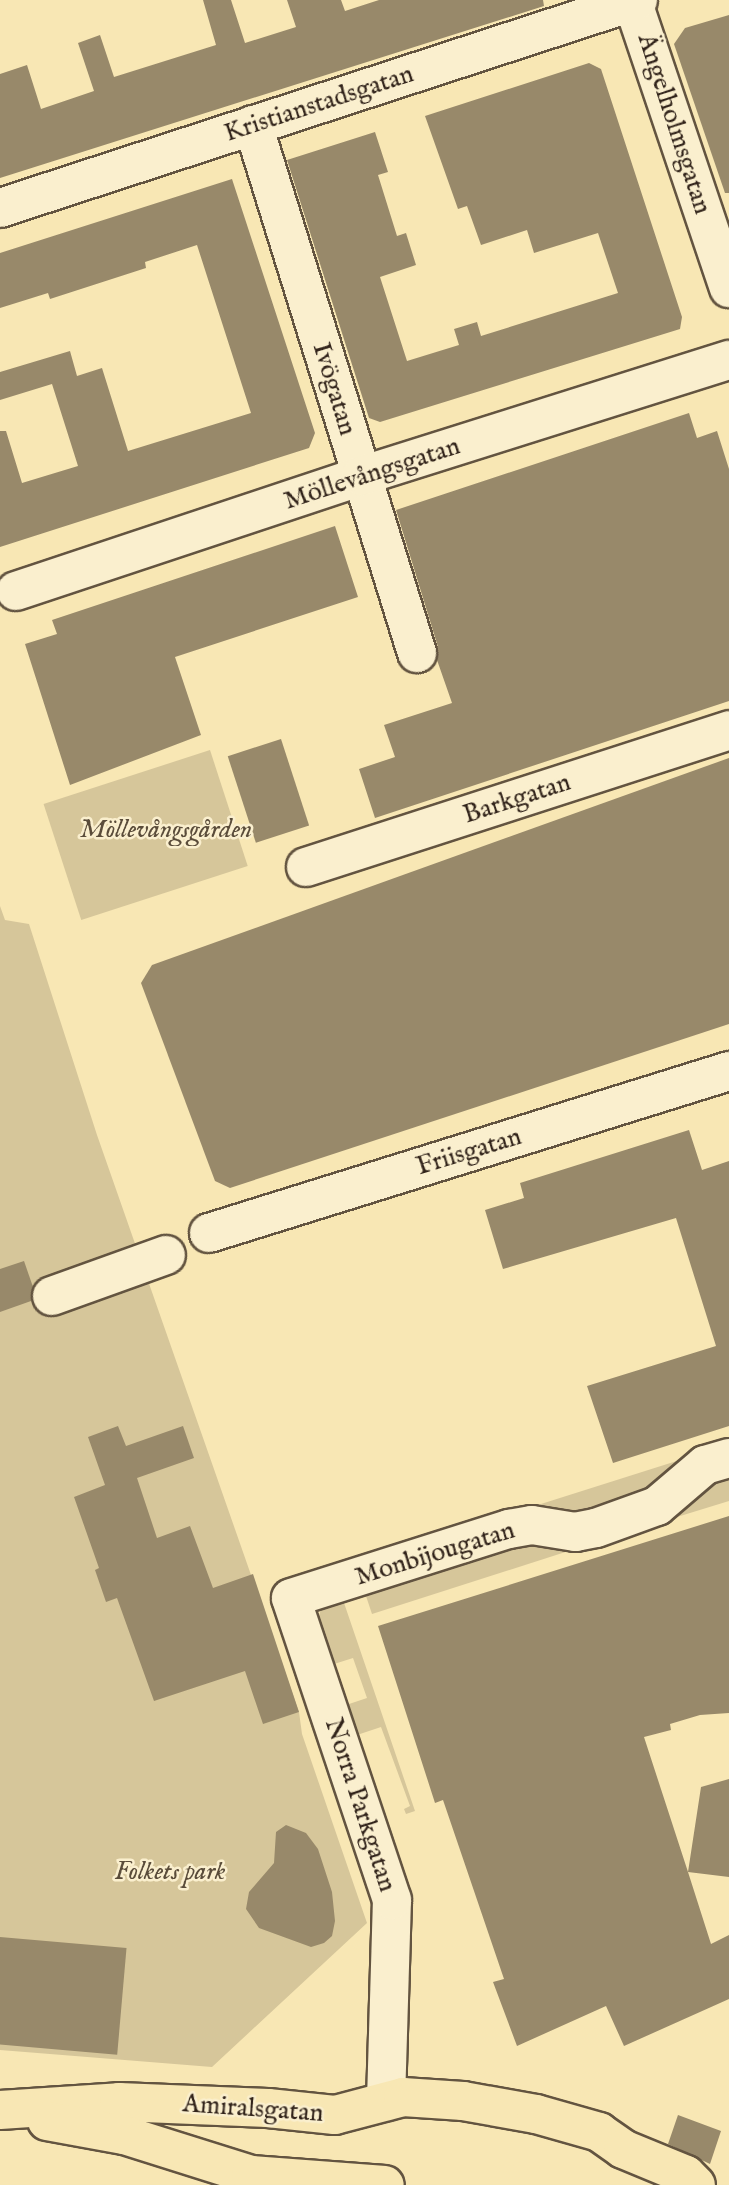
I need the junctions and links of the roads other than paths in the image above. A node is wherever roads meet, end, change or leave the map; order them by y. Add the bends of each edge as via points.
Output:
1 (635, 1) edge
2 (253, 125) junction
3 (0, 208) edge
4 (729, 288) edge
5 (729, 360) edge
6 (361, 477) junction
7 (16, 591) dead end
8 (417, 653) dead end
9 (729, 730) edge
10 (306, 867) dead end
11 (729, 1071) edge
12 (209, 1233) dead end
13 (166, 1255) dead end
14 (52, 1296) dead end
15 (729, 1458) edge
16 (291, 1598) joint
17 (386, 2101) junction
18 (0, 2111) edge
19 (386, 2185) edge
20 (696, 2185) edge

1 - 2 street, Kristianstadsgatan
1 - 4 street, Ängelholmsgatan
2 - 3 street, Kristianstadsgatan
2 - 6 street, Ivögatan
5 - 6 street, Möllevångsgatan
6 - 7 street, Möllevångsgatan
6 - 8 street, Ivögatan
9 - 10 street, Barkgatan
11 - 12 street, Friisgatan
13 - 14 street
15 - 16 street, Monbijougatan via 705,1465 657,1506 596,1528 575,1532 532,1525 509,1529
16 - 17 street, Norra Parkgatan via 392,1900
17 - 18 main road, Amiralsgatan via 335,2115 119,2102
17 - 20 main road, Amiralsgatan via 429,2098 536,2114 599,2132 623,2149 687,2175
18 - 19 main road, Amiralsgatan via 124,2135 251,2175

